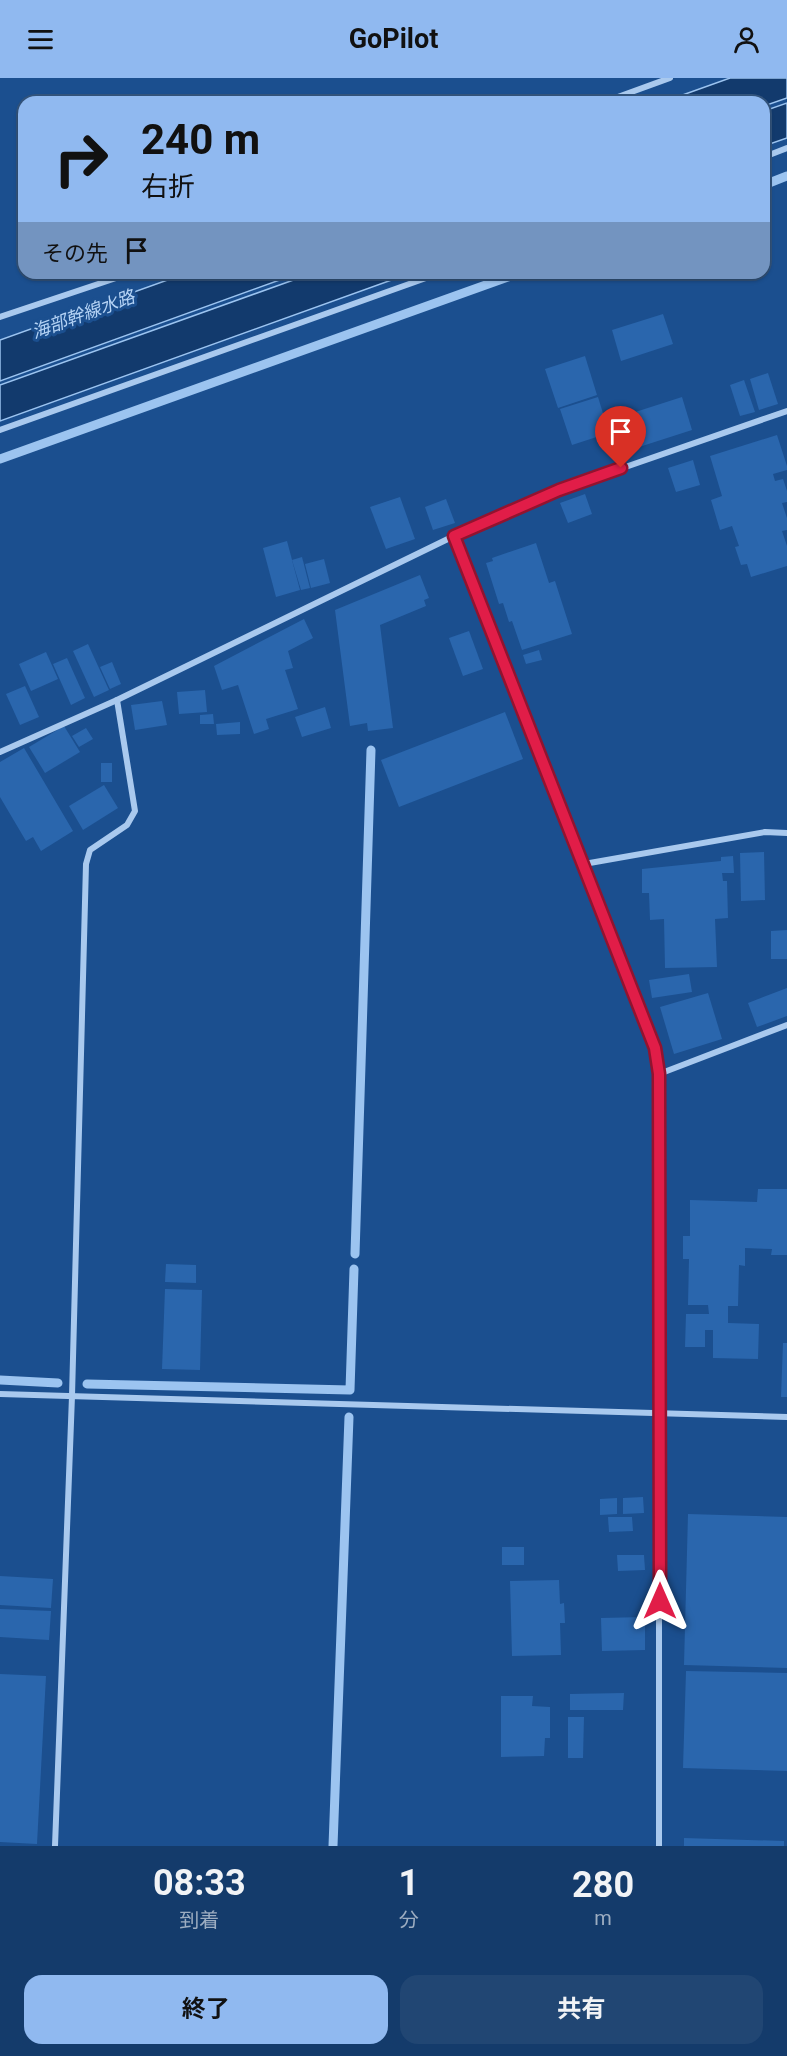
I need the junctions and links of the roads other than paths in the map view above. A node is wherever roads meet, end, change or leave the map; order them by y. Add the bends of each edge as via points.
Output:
1 (670, 78) edge
2 (620, 96) edge
3 (787, 148) edge
4 (770, 155) edge
5 (113, 279) edge
6 (423, 279) edge
7 (0, 317) edge
8 (787, 411) edge
9 (0, 430) edge
10 (454, 536) junction
11 (117, 700) junction
12 (0, 752) edge
13 (787, 833) edge
14 (584, 864) junction
15 (787, 1025) edge
16 (659, 1074) junction
17 (0, 1394) edge
18 (72, 1396) junction
19 (660, 1414) junction
20 (787, 1417) edge
21 (56, 1846) edge
22 (659, 1846) edge

1 - 2 street
3 - 4 street
5 - 7 street
6 - 9 street
8 - 10 street via 559,490
10 - 11 street
10 - 14 street
11 - 12 street
11 - 18 street via 135,811 127,825 90,850 86,864
13 - 14 street via 765,832
14 - 16 street via 655,1048
15 - 16 street
16 - 19 street
17 - 18 street
18 - 19 street
18 - 21 street
19 - 20 street
19 - 22 street

